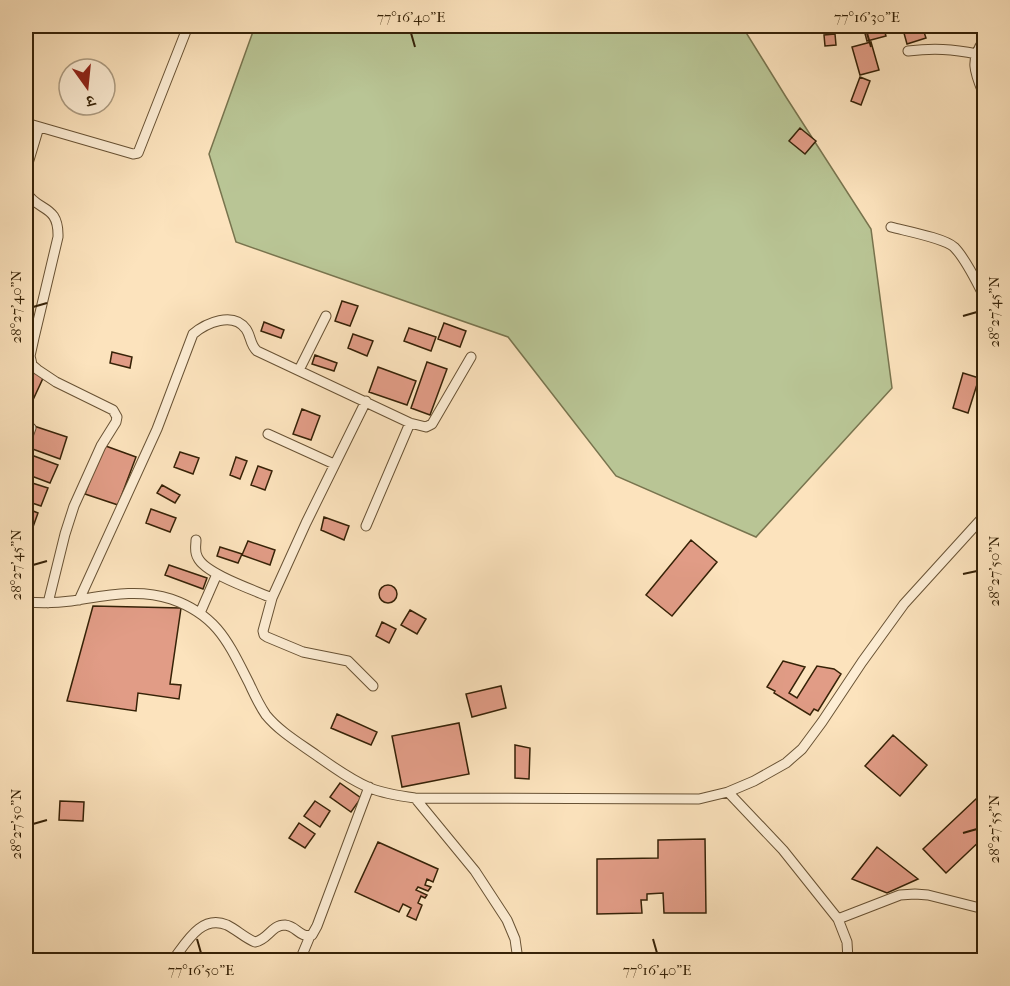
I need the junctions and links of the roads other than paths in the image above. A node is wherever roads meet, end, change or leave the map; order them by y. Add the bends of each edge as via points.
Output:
1 (188, 26) edge
2 (984, 40) edge
3 (908, 51) dead end
4 (977, 54) junction
5 (984, 96) edge
6 (26, 123) edge
7 (39, 127) junction
8 (26, 170) edge
9 (26, 192) edge
10 (891, 227) dead end
11 (984, 296) edge
12 (326, 316) dead end
13 (471, 357) dead end
14 (299, 370) junction
15 (366, 400) junction
16 (410, 423) junction
17 (26, 424) edge
18 (268, 434) dead end
19 (26, 442) edge
20 (334, 464) junction
21 (984, 516) edge
22 (366, 526) dead end
23 (196, 540) dead end
24 (217, 574) junction
25 (272, 598) junction
26 (79, 600) junction
27 (26, 602) edge
28 (48, 603) junction
29 (200, 613) junction
30 (373, 686) dead end
31 (369, 787) junction
32 (728, 792) junction
33 (415, 798) junction
34 (984, 909) edge
35 (838, 920) junction
36 (310, 936) junction
37 (173, 960) edge
38 (300, 960) edge
39 (518, 960) edge
40 (848, 960) edge

1 - 7 street via 138,153
2 - 4 street
3 - 4 street via 934,48
4 - 5 street via 974,66
6 - 7 street
7 - 8 street
9 - 28 street via 49,210 58,230 30,356 32,365 56,382 113,410 117,417 74,506
10 - 11 street via 953,246
12 - 14 street
13 - 16 street via 432,424 426,427
14 - 15 street
14 - 26 street via 255,349 247,330 234,321 226,319 193,334 157,429
15 - 16 street
15 - 20 street
16 - 22 street
17 - 19 street via 31,428
18 - 20 street
20 - 25 street
21 - 32 street via 904,604 802,749 771,773
23 - 24 street via 196,556
24 - 25 street
24 - 29 street
25 - 30 street via 264,625 267,637 303,652 348,661
26 - 28 street
26 - 29 street via 126,593 152,595
27 - 28 street
29 - 31 street via 225,638 272,722 338,770
31 - 33 street
31 - 36 street
32 - 33 street via 699,799
32 - 35 street via 783,850
33 - 39 street via 475,871 507,920
34 - 35 street via 928,895 900,895
35 - 40 street via 847,942
36 - 37 street via 281,926 255,942 229,926 212,922 191,936
36 - 38 street

